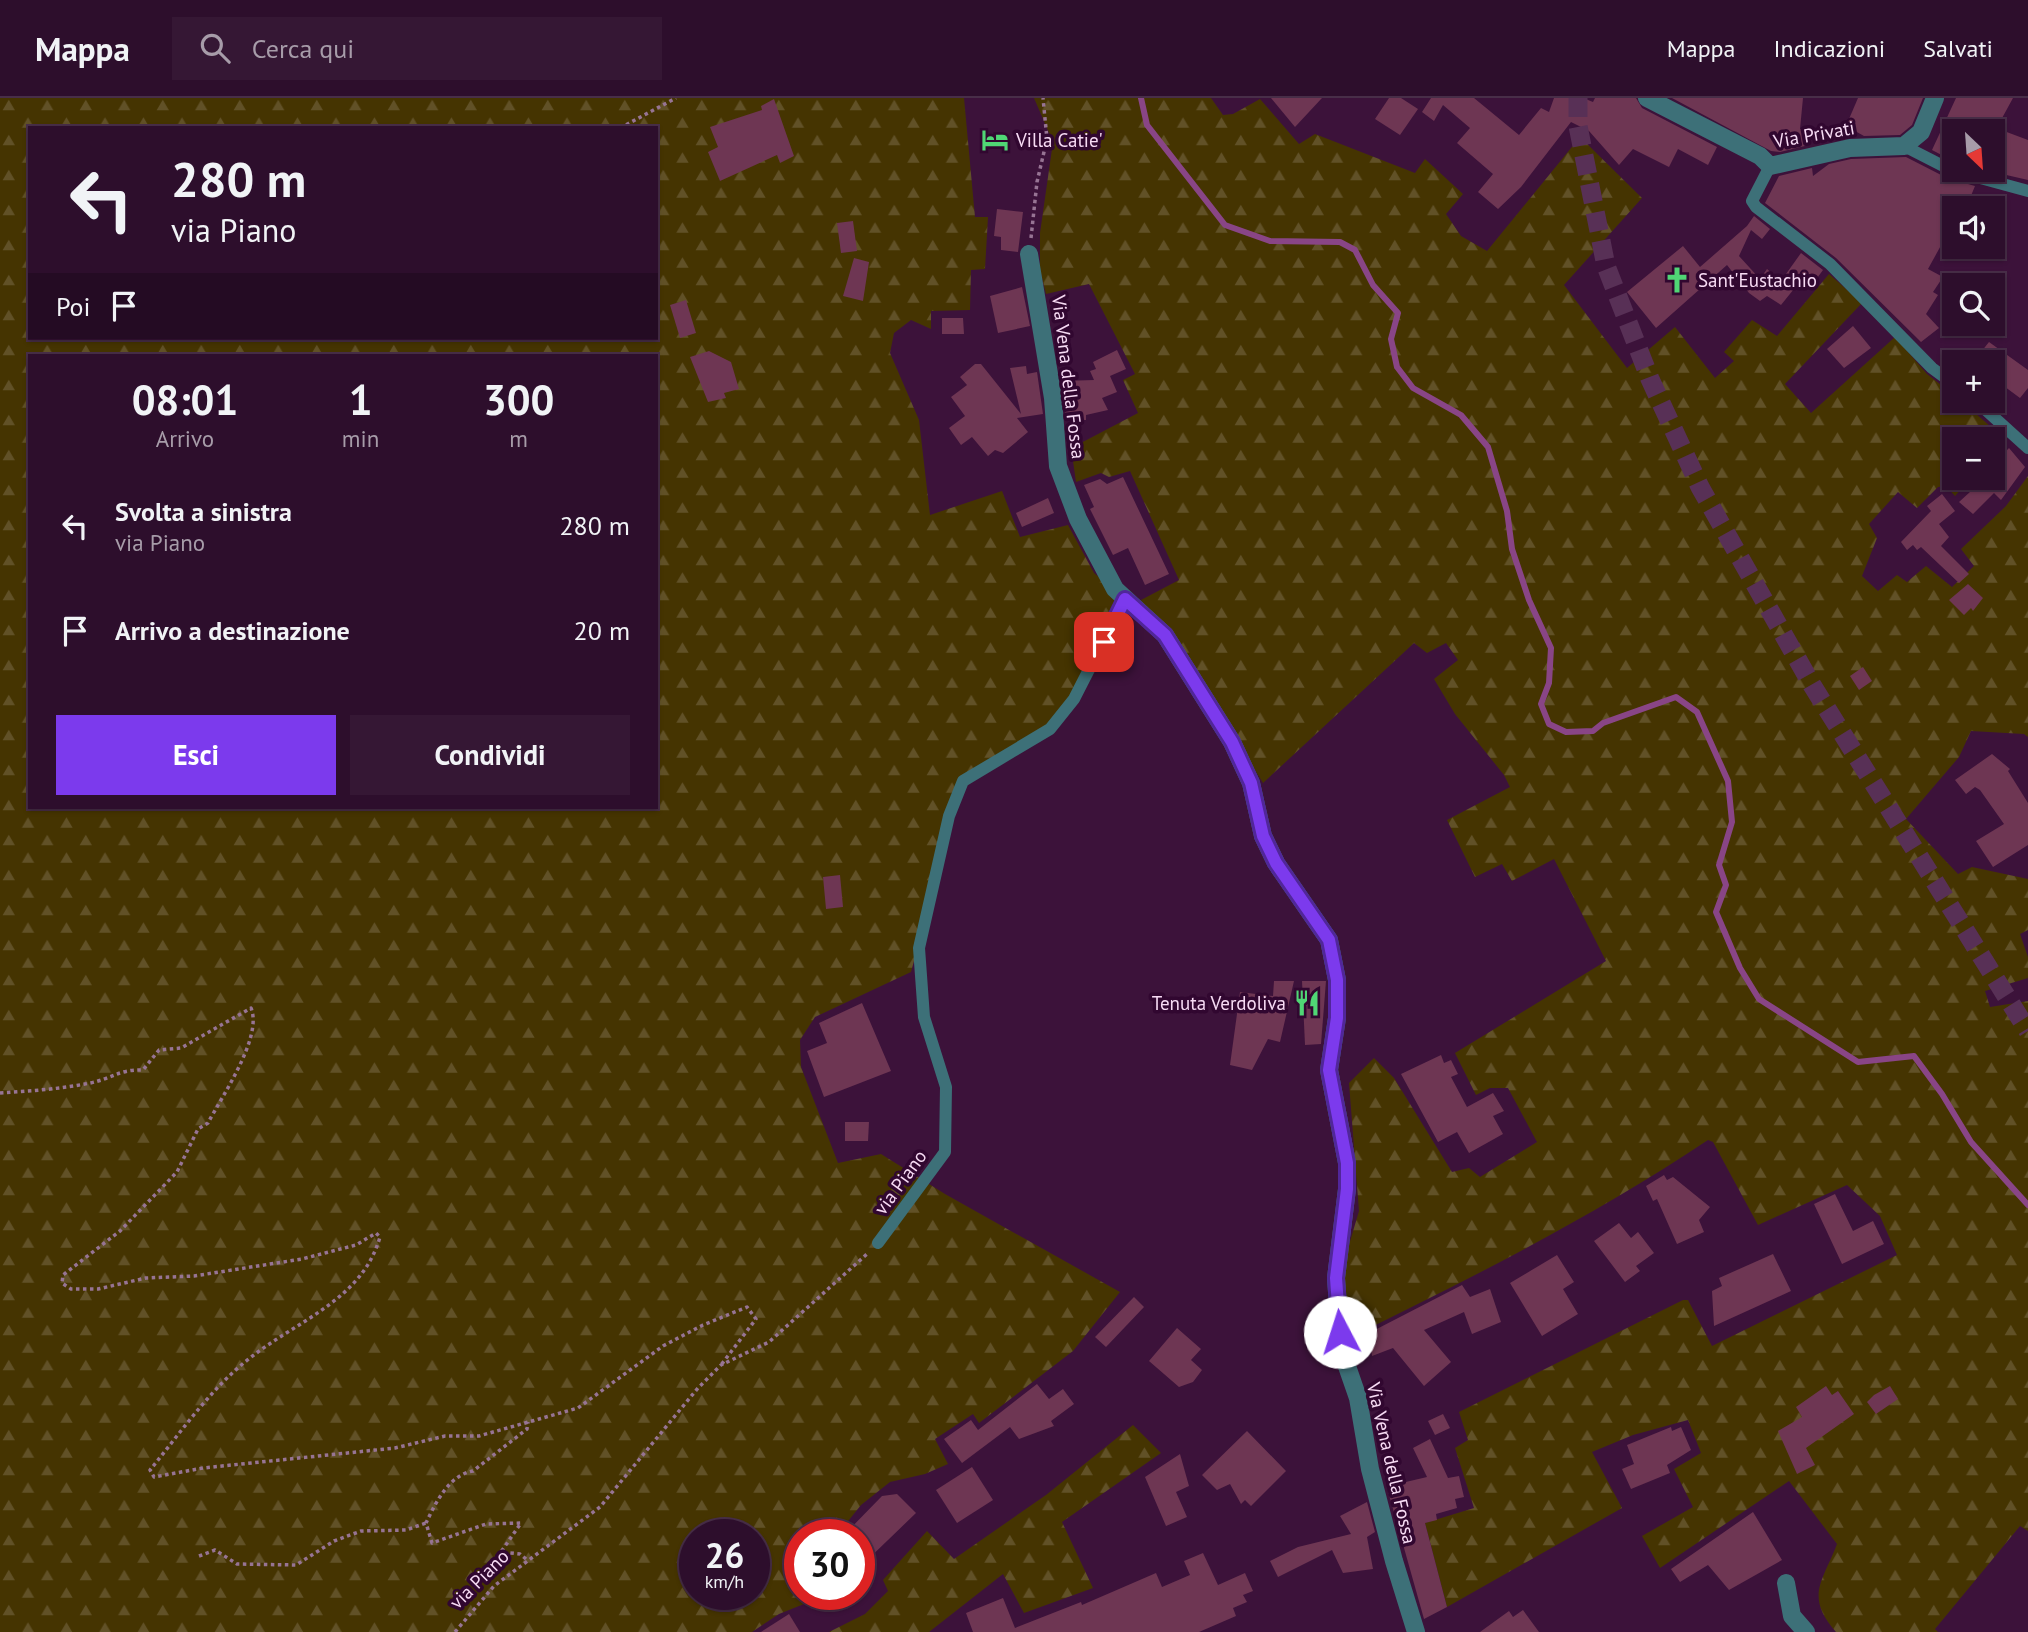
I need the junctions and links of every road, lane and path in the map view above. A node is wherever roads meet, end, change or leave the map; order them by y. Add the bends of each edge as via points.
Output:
1 (677, 98) edge
2 (1043, 98) edge
3 (1647, 98) edge
4 (1935, 98) edge
5 (624, 126) edge
6 (1904, 146) junction
7 (1770, 166) junction
8 (2028, 191) edge
9 (1029, 254) joint
10 (1942, 375) edge
11 (1989, 413) edge
12 (2028, 448) edge
13 (1125, 599) junction
14 (0, 1093) edge
15 (878, 1243) joint
16 (721, 1365) junction
17 (528, 1422) junction
18 (426, 1523) junction
19 (199, 1556) dead end
20 (526, 1559) junction
21 (1786, 1583) dead end
22 (455, 1632) edge
23 (1416, 1632) edge
24 (1806, 1632) edge

1 - 5 path
2 - 9 path via 1047,139
3 - 7 street, Via Privati via 1760,156
4 - 6 street via 1922,132
6 - 7 street, Via Privati via 1850,148
6 - 8 lane via 1951,170
7 - 10 lane via 1752,201 1756,208 1829,264
9 - 13 street, Via Vena della Fossa via 1053,398 1058,466 1092,549
11 - 12 lane
13 - 15 lane, via Piano via 1074,699 1051,729 962,781 949,816 919,948 924,1017 947,1087 945,1152
13 - 23 street, Via Vena della Fossa via 1165,635 1232,742 1251,783 1263,836 1276,863 1329,940 1337,980 1337,1018 1329,1070 1347,1163 1336,1278 1341,1349 1358,1398 1370,1469
14 - 17 path via 70,1087 96,1082 120,1070 143,1070 159,1050 181,1048 251,1008 255,1018 251,1040 177,1172 120,1231 63,1275 62,1283 71,1289 98,1289 146,1278 194,1276 302,1259 356,1245 376,1233 380,1237 366,1270 347,1291 250,1358 191,1418 150,1470 154,1477 395,1448 445,1436 479,1436
15 - 16 path, via Piano via 769,1342
16 - 17 path via 756,1319 747,1307 663,1346 578,1408
16 - 20 path, via Piano via 600,1507
17 - 18 path via 527,1429 474,1471 448,1483
18 - 19 path via 406,1530 361,1531 334,1541 296,1565 237,1564 215,1550
18 - 20 path via 432,1543 486,1524 521,1523 501,1552
20 - 22 path, via Piano via 494,1586
21 - 24 street via 1791,1616

